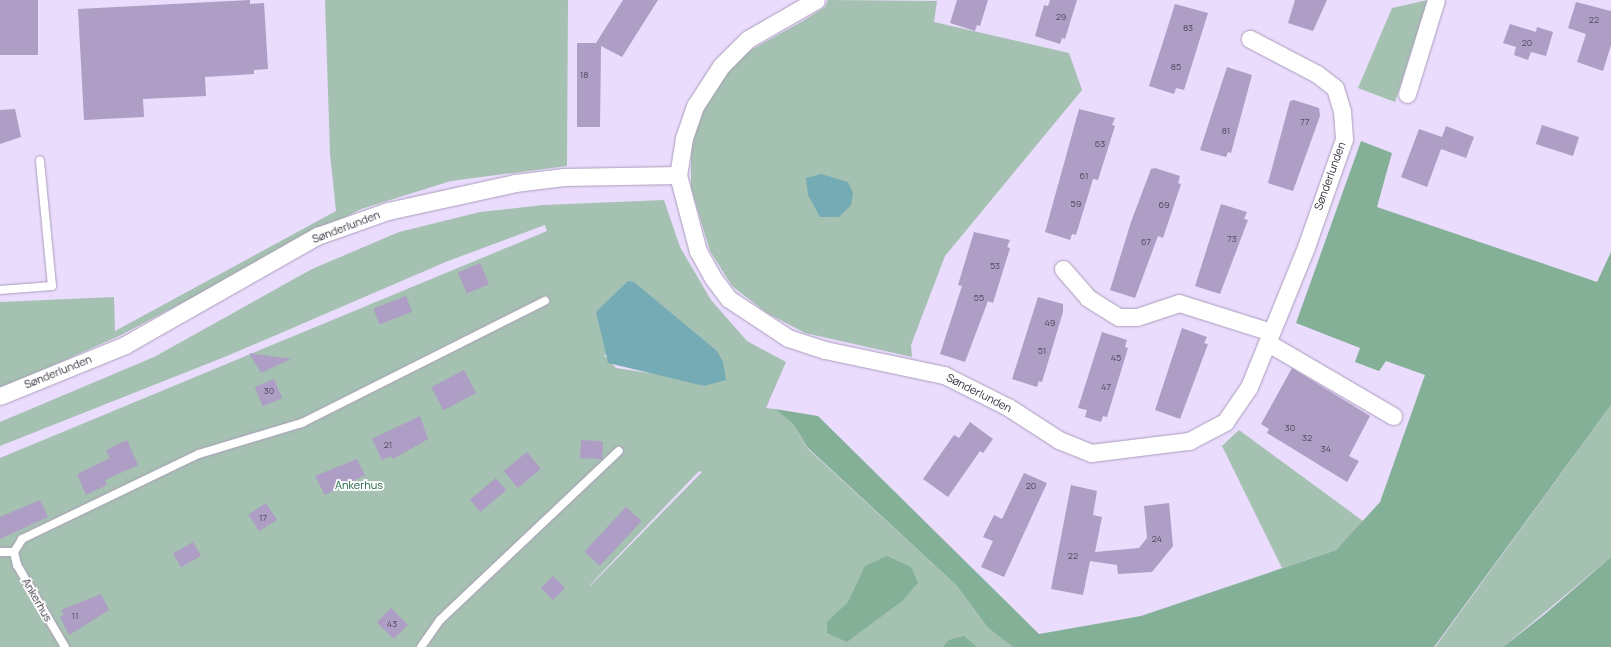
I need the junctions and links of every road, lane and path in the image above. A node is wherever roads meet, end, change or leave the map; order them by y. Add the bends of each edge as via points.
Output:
1 (816, 0) edge
2 (1436, 0) edge
3 (1250, 39) dead end
4 (1407, 94) dead end
5 (40, 161) dead end
6 (678, 175) junction
7 (1062, 269) dead end
8 (0, 290) edge
9 (545, 301) dead end
10 (1270, 337) junction
11 (0, 396) edge
12 (1393, 416) dead end
13 (620, 451) dead end
14 (0, 552) edge
15 (14, 552) junction
16 (65, 647) edge
17 (421, 647) edge

1 - 6 street, Sønderlunden via 748,39 721,66 695,106 684,138
2 - 4 street
3 - 10 street, Sønderlunden via 1317,74 1335,88 1342,111 1344,139
5 - 8 lane via 52,286
6 - 10 street, Sønderlunden via 698,251 729,299 754,318 788,338 825,350 944,375 1008,407 1059,440 1091,452 1190,441 1214,430 1242,400
6 - 11 street, Sønderlunden via 564,177 515,183 388,211 317,236 125,345
7 - 10 street via 1088,298 1119,317 1137,317 1179,303
9 - 15 lane via 302,423 199,454 22,539
10 - 12 street
13 - 17 lane via 440,620
14 - 15 lane
15 - 16 lane, Ankerhus via 16,565

